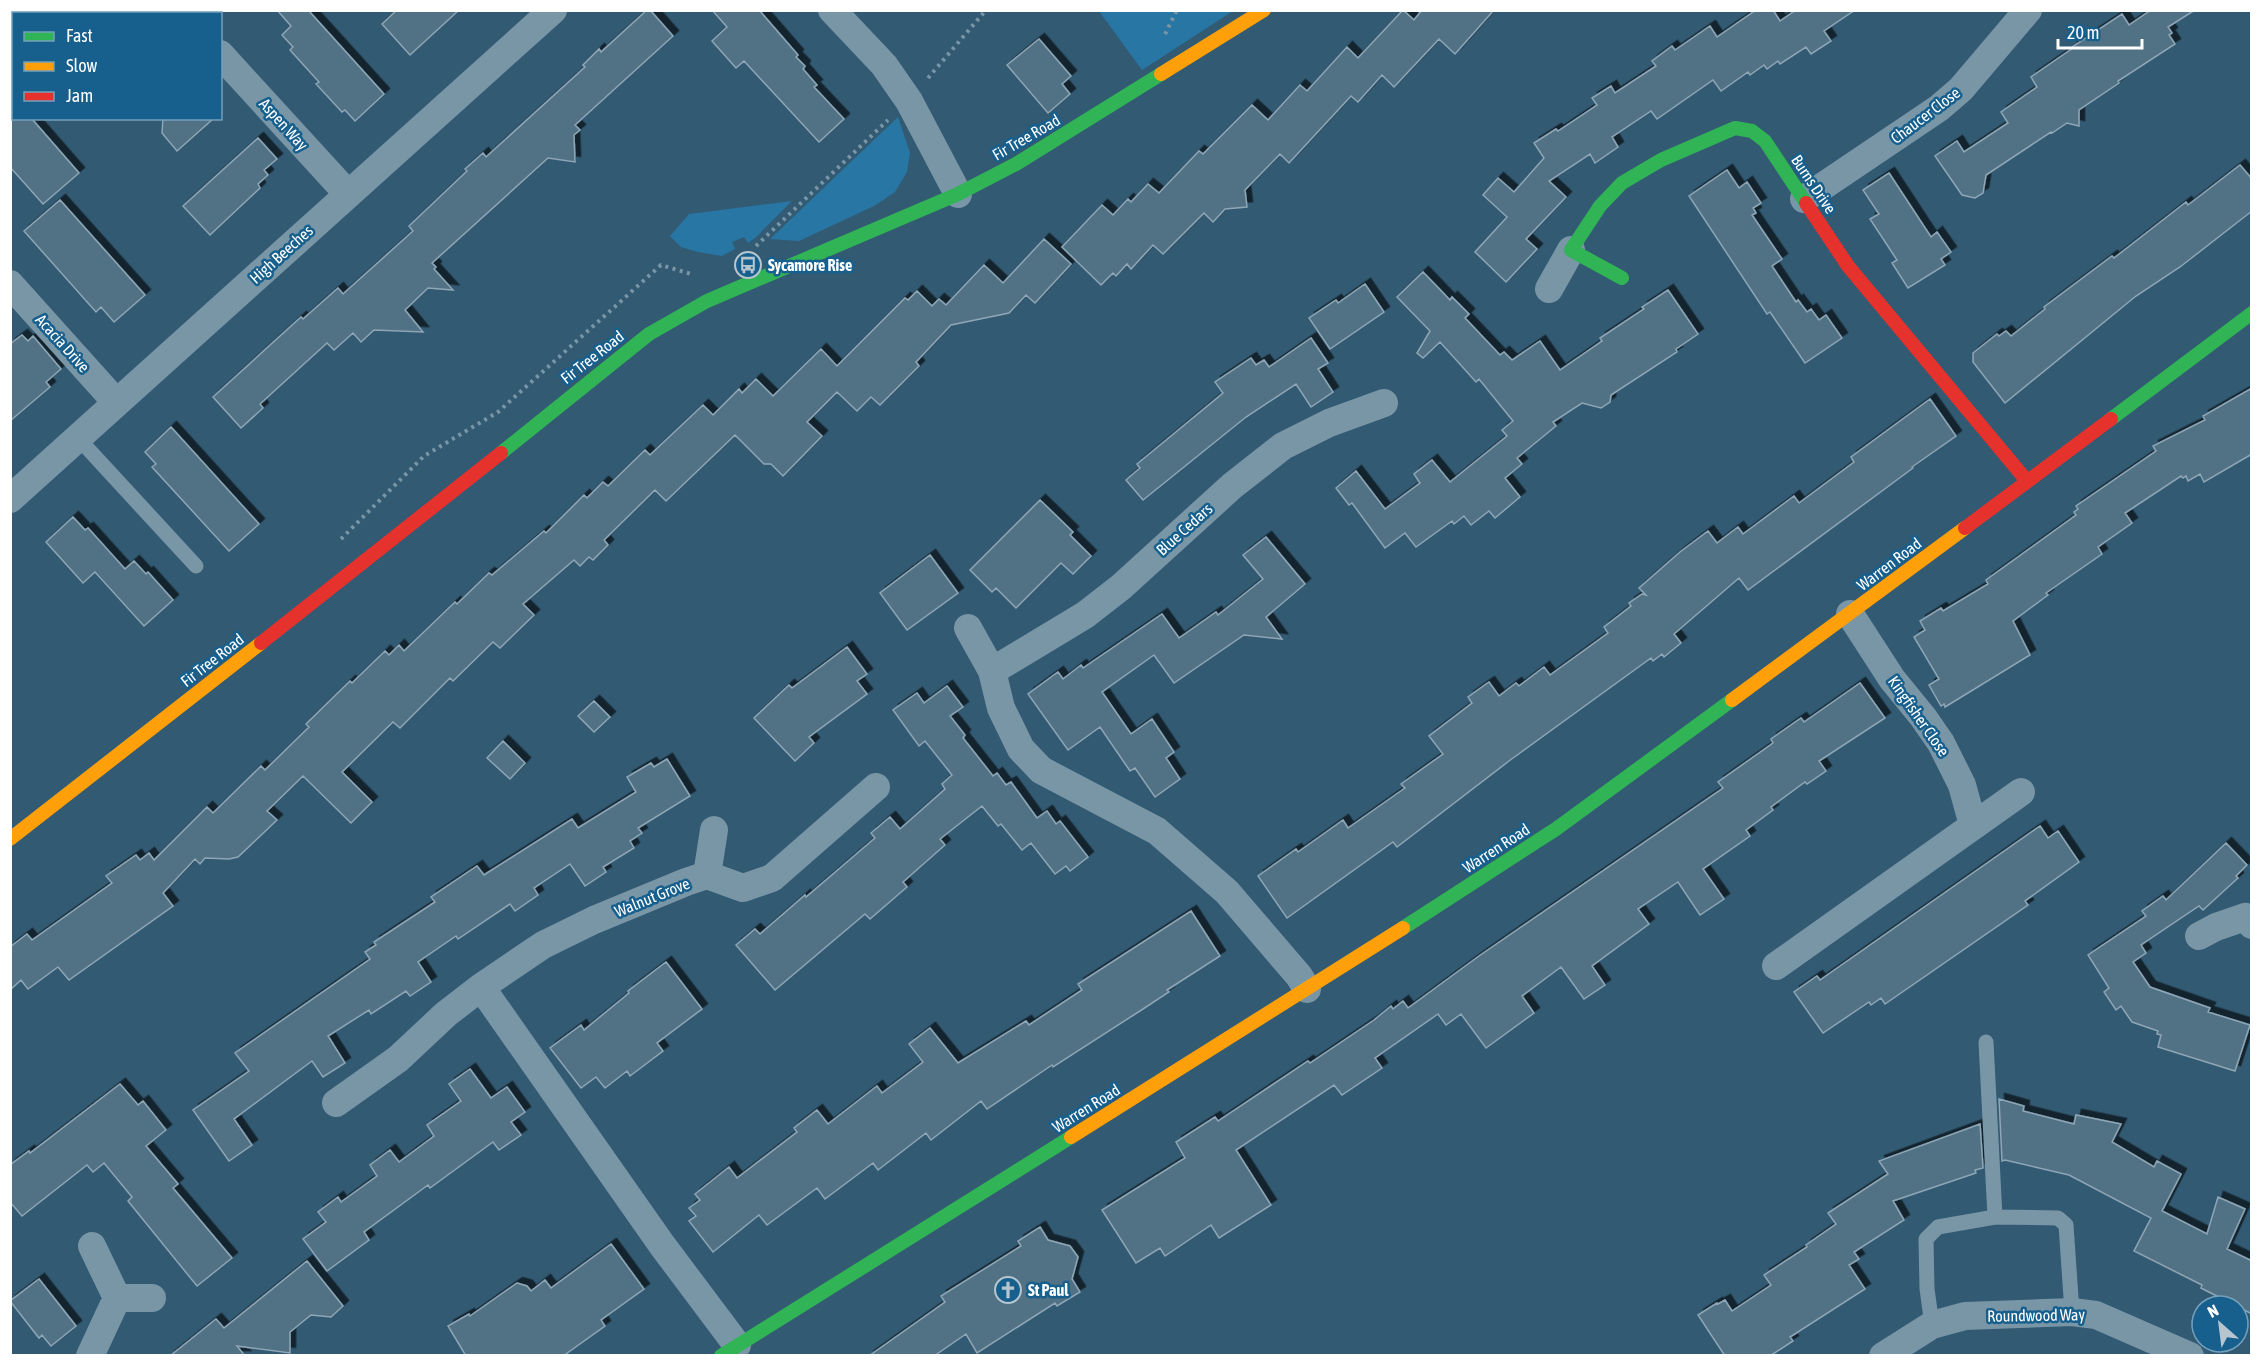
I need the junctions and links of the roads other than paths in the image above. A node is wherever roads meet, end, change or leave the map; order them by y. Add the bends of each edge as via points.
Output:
1 (553, 10) edge
2 (832, 10) edge
3 (1264, 10) edge
4 (2028, 10) edge
5 (222, 56) edge
6 (348, 194) junction
7 (958, 194) junction
8 (1804, 199) junction
9 (1571, 250) junction
10 (1622, 279) dead end
11 (10, 284) edge
12 (1549, 289) dead end
13 (2252, 313) edge
14 (116, 402) junction
15 (1384, 403) dead end
16 (78, 438) junction
17 (2027, 481) junction
18 (10, 499) edge
19 (196, 566) dead end
20 (1850, 614) junction
21 (968, 628) dead end
22 (992, 671) junction
23 (876, 787) dead end
24 (2021, 792) dead end
25 (1973, 825) junction
26 (714, 830) dead end
27 (10, 839) edge
28 (707, 875) junction
29 (2249, 916) edge
30 (2199, 936) dead end
31 (1776, 966) dead end
32 (481, 987) junction
33 (1307, 989) junction
34 (1986, 1042) dead end
35 (336, 1102) dead end
36 (1995, 1217) junction
37 (92, 1246) dead end
38 (117, 1298) junction
39 (152, 1298) dead end
40 (2072, 1312) junction
41 (1932, 1325) junction
42 (2158, 1349) edge
43 (729, 1351) edge
44 (90, 1356) edge
45 (1883, 1356) edge
46 (2190, 1356) edge

1 - 6 street, High Beeches
2 - 7 street via 884,65 909,101
3 - 7 street, Fir Tree Road via 1036,152
4 - 8 street, Chaucer Close via 1961,89 1939,108
5 - 6 street, Aspen Way
6 - 14 street, High Beeches
7 - 27 street, Fir Tree Road via 706,300 649,334
8 - 9 street, Burns Drive via 1762,138 1753,131 1735,128 1652,165 1622,183 1585,225
8 - 17 street, Burns Drive via 1848,266
9 - 10 street
9 - 12 street
11 - 14 street, Acacia Drive
13 - 17 street, Warren Road
14 - 16 street, High Beeches
15 - 22 street, Blue Cedars via 1329,423 1283,446 1085,615
16 - 18 street, High Beeches
16 - 19 lane
17 - 20 street, Warren Road
20 - 25 street, Kingfisher Close via 1892,679 1941,743 1962,784
20 - 33 street, Warren Road via 1556,829
21 - 22 street
22 - 33 street via 1001,708 1021,749 1041,770 1157,831 1227,892
23 - 28 street, Walnut Grove via 772,878 743,888
24 - 25 street
25 - 31 street
26 - 28 street
28 - 32 street, Walnut Grove via 553,940
29 - 30 street
32 - 35 street, Walnut Grove via 398,1059
32 - 43 street via 662,1245
33 - 43 street, Warren Road
34 - 36 lane
36 - 40 lane via 2058,1218 2066,1225
36 - 41 lane via 1938,1227 1926,1239
37 - 38 street
38 - 39 street
38 - 44 street
40 - 41 street, Roundwood Way via 1965,1316
40 - 42 street, Roundwood Way via 2096,1315
41 - 45 street, Roundwood Way
42 - 46 street, Roundwood Way

